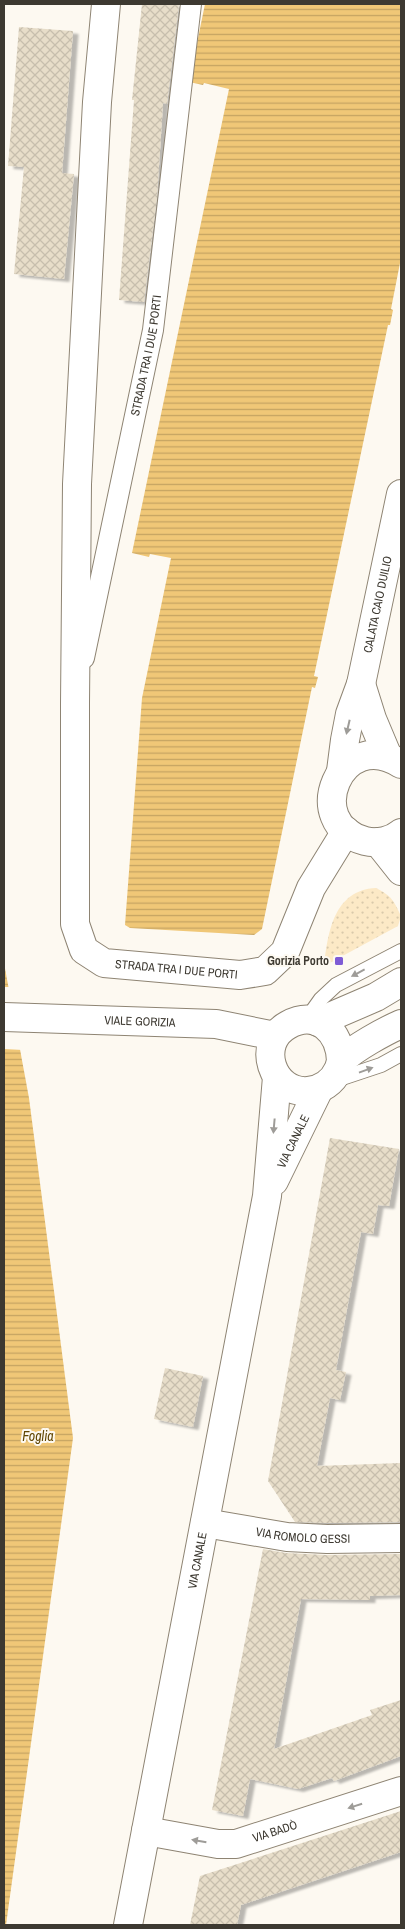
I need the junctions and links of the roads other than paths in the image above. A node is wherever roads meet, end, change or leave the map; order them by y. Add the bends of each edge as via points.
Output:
1 (106, 4) edge
2 (191, 4) edge
3 (401, 494) edge
4 (361, 684) junction
5 (74, 704) junction
6 (395, 761) edge
7 (341, 771) junction
8 (346, 831) junction
9 (390, 837) edge
10 (401, 871) edge
11 (401, 951) edge
12 (401, 982) edge
13 (4, 1017) edge
14 (312, 1021) junction
15 (401, 1024) edge
16 (275, 1036) junction
17 (401, 1054) edge
18 (277, 1077) junction
19 (330, 1077) junction
20 (267, 1196) junction
21 (216, 1525) junction
22 (401, 1538) edge
23 (401, 1792) edge
24 (146, 1831) junction
25 (128, 1925) edge

1 - 5 street, STRADA TRA I DUE PORTI via 97,102 77,484
2 - 5 street, STRADA TRA I DUE PORTI via 153,330
3 - 4 street, CALATA CAIO DUILIO
4 - 6 street, CALATA CAIO DUILIO via 372,719
4 -> 7 street, CALATA CAIO DUILIO via 350,714
5 - 8 street, STRADA TRA I DUE PORTI via 75,924 84,950 104,963 240,975 265,971 285,952 310,888
6 - 7 street, CALATA CAIO DUILIO via 380,755 362,757
7 - 8 street, CALATA CAIO DUILIO via 333,786 331,802 336,818
8 - 9 street via 361,840
9 - 10 street
11 -> 14 lane via 336,985 321,999
12 - 14 street via 376,997
13 - 16 street, VIALE GORIZIA via 216,1024
14 - 16 street via 294,1022
14 - 19 street via 328,1028 341,1048
15 - 19 street via 366,1044
16 - 18 street via 270,1057
19 -> 17 lane via 381,1065
18 - 19 street via 295,1090 307,1091
18 -> 20 street, VIA CANALE
19 - 20 street, VIA CANALE
20 - 21 street, VIA CANALE
21 - 22 street, VIA ROMOLO GESSI via 287,1537
21 - 24 street, VIA CANALE
23 -> 24 street, VIA BADÒ via 236,1844 218,1844
24 - 25 street, VIA CANALE

